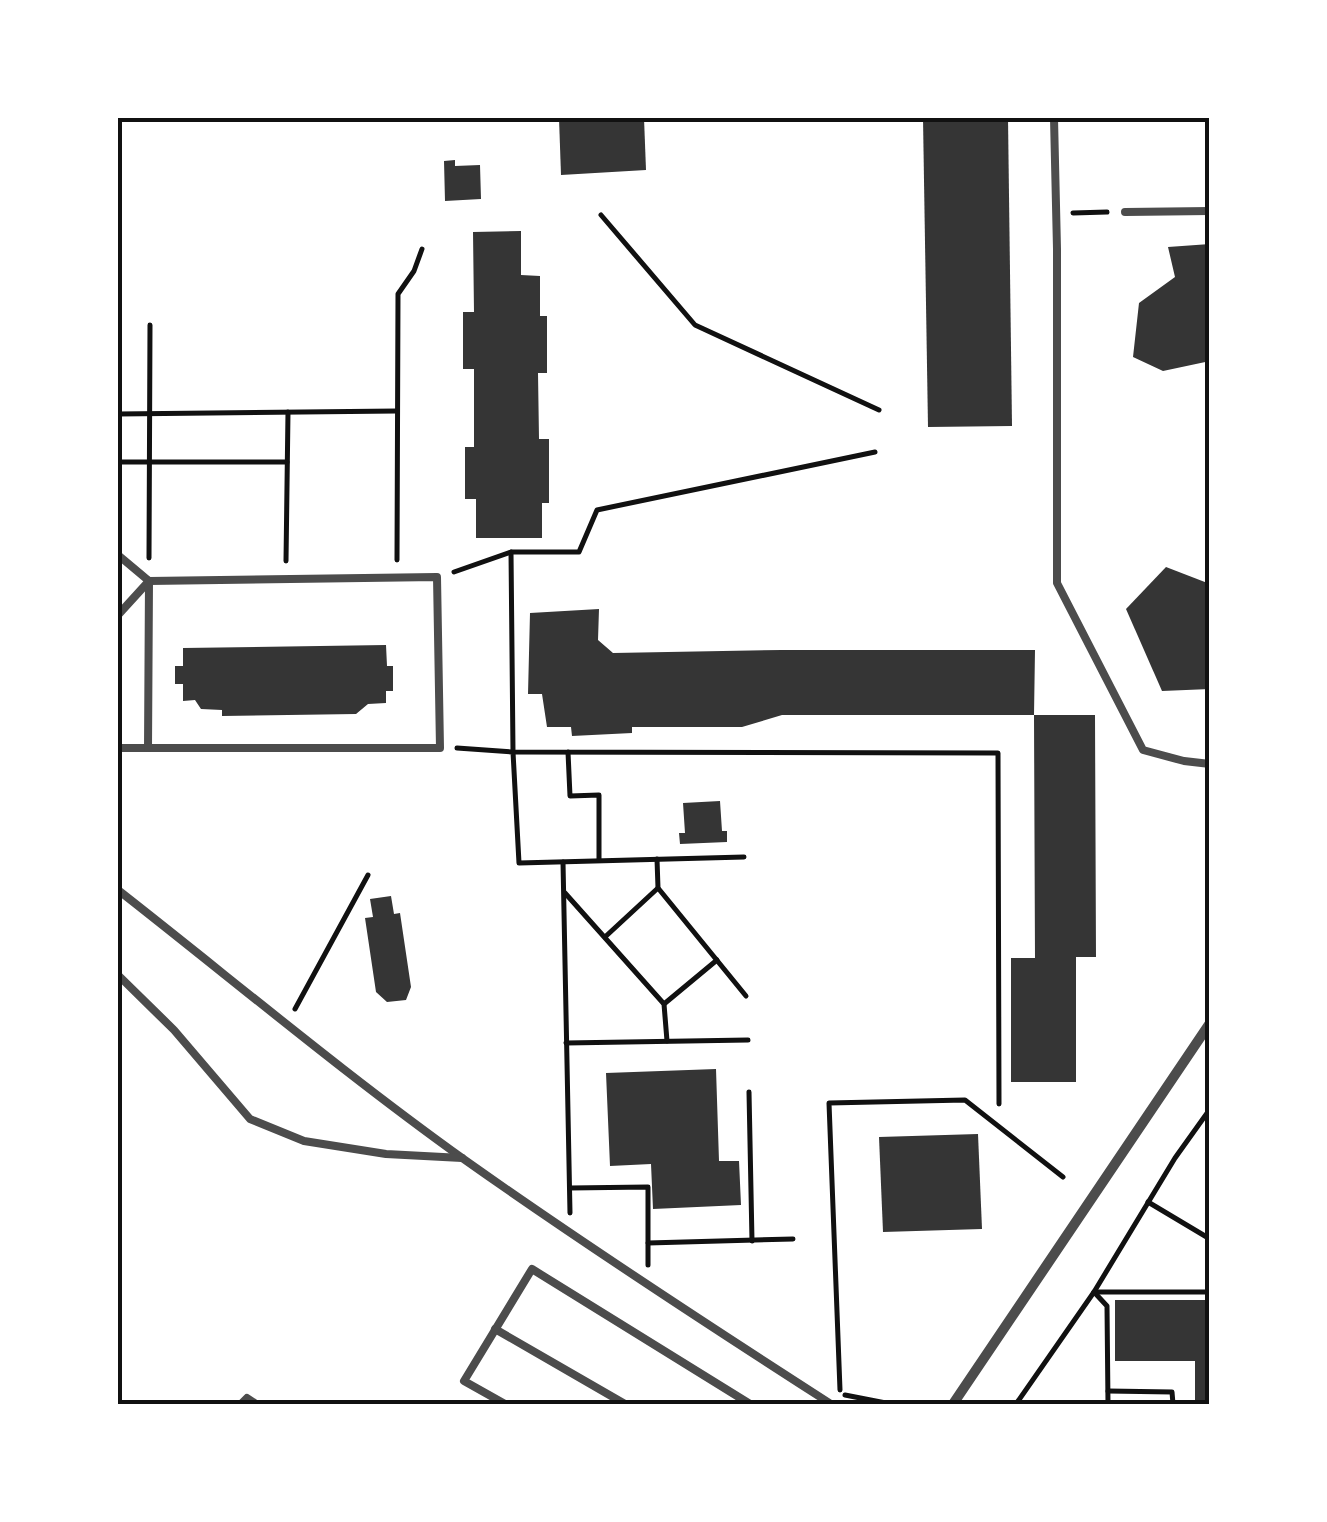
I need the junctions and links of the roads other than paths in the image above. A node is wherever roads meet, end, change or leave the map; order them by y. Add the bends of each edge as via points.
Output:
1 (1054, 118) edge
2 (1210, 211) edge
3 (1125, 212) road end
4 (118, 555) edge
5 (148, 580) junction
6 (118, 615) edge
7 (118, 748) edge
8 (148, 748) junction
9 (1210, 764) edge
10 (118, 890) edge
11 (118, 975) edge
12 (1210, 1023) edge
13 (462, 1158) junction
14 (495, 1329) junction
15 (241, 1404) edge
16 (256, 1404) edge
17 (505, 1404) edge
18 (625, 1404) edge
19 (750, 1404) edge
20 (831, 1404) edge
21 (953, 1404) edge

1 - 9 lane via 1056,583 1143,750
2 - 3 lane
4 - 5 lane
5 - 6 lane
5 - 8 lane
5 - 8 lane via 437,578 440,748
7 - 8 lane
10 - 13 lane
11 - 13 lane via 250,1120 304,1141
12 - 21 street
13 - 20 lane
14 - 17 lane via 464,1382
14 - 18 lane
14 - 19 lane via 532,1269
15 - 16 lane via 247,1398

